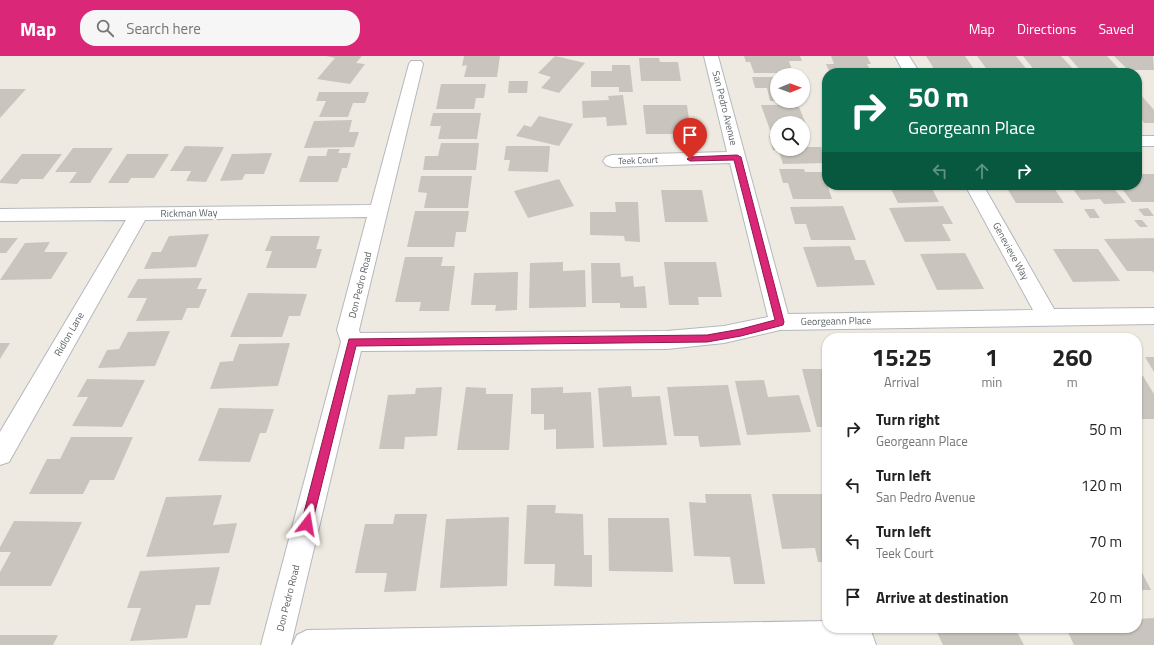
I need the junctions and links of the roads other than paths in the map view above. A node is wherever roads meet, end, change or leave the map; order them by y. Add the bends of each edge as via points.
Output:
1 (711, 56) edge
2 (902, 56) edge
3 (416, 64) dead end
4 (909, 68) edge
5 (1142, 141) edge
6 (1154, 141) edge
7 (737, 157) junction
8 (612, 161) dead end
9 (977, 190) edge
10 (379, 211) junction
11 (139, 214) junction
12 (0, 215) edge
13 (1154, 316) edge
14 (1048, 318) junction
15 (780, 322) junction
16 (352, 342) junction
17 (1, 451) edge
18 (859, 640) edge
19 (276, 645) edge
20 (307, 645) edge

1 - 7 street, San Pedro Avenue
2 - 4 street
3 - 10 street, Don Pedro Road
5 - 6 street
7 - 8 street, Teek Court
7 - 15 street, San Pedro Avenue
9 - 14 street, Genevieve Way
10 - 11 street, Rickman Way
10 - 16 street, Don Pedro Road via 348,330
11 - 12 street, Rickman Way
11 - 17 street, Ridlon Lane
13 - 14 street, Georgeann Place
14 - 15 street, Georgeann Place
15 - 16 street, Georgeann Place via 741,333 707,338
16 - 19 street, Don Pedro Road
18 - 20 street

